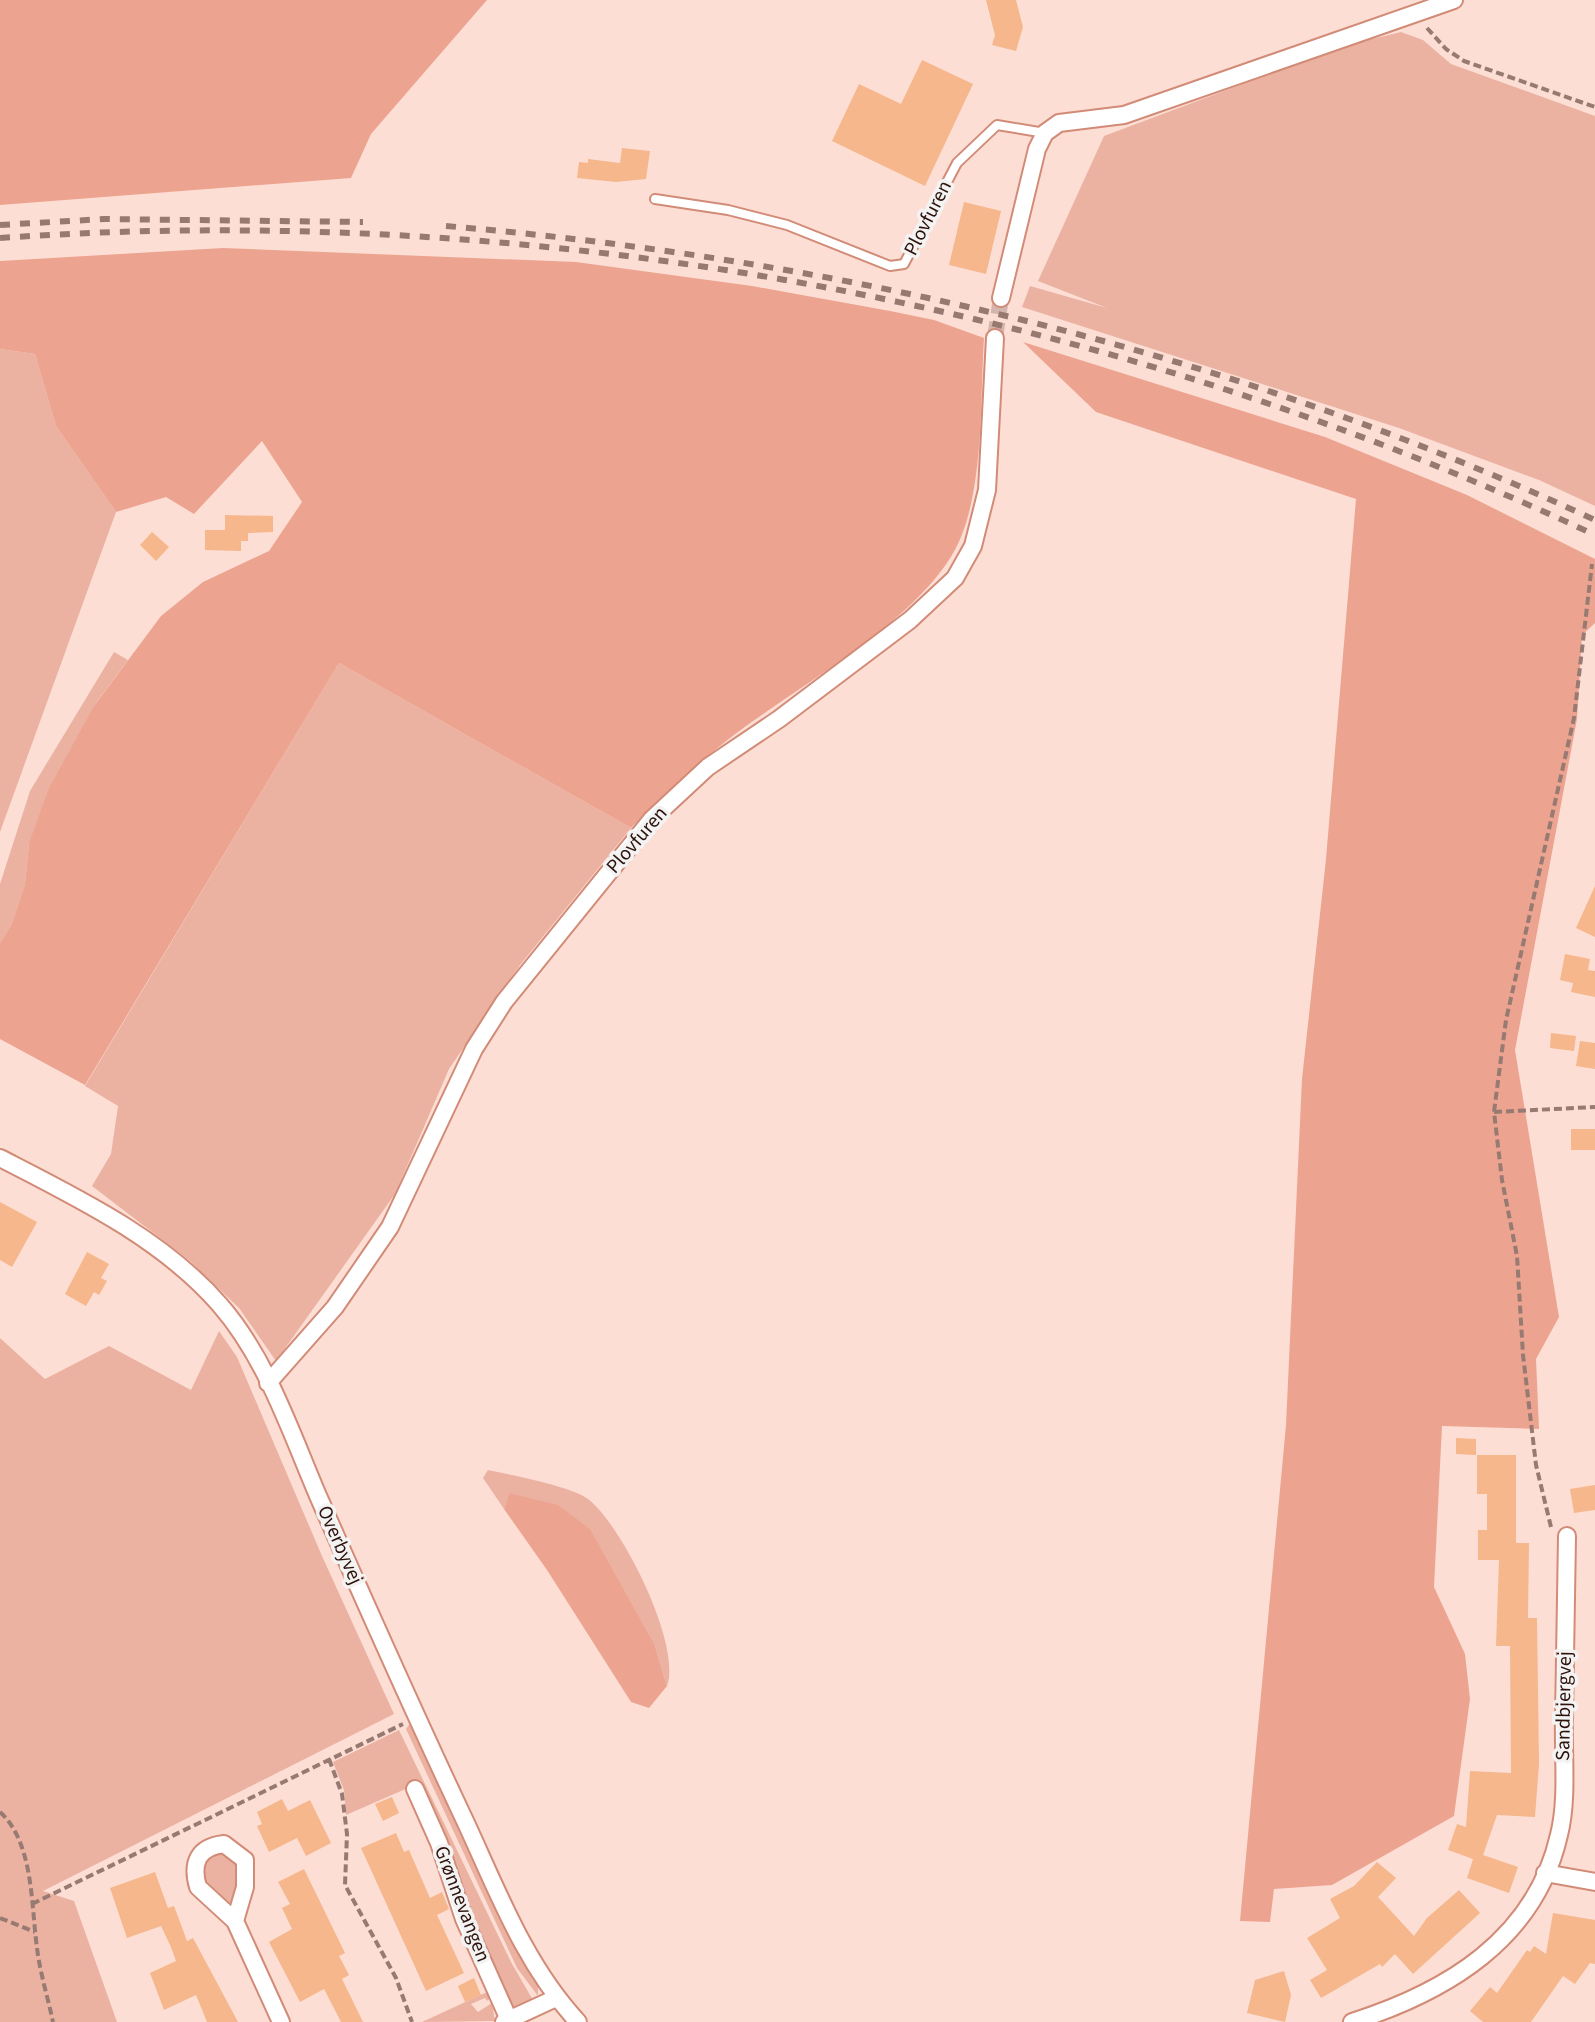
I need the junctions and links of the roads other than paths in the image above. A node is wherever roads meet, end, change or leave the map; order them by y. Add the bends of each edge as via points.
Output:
1 (1454, 0) edge
2 (1045, 133) junction
3 (655, 199) dead end
4 (1001, 298) tunnel mouth
5 (995, 338) tunnel mouth
6 (0, 1158) edge
7 (268, 1383) junction
8 (1567, 1536) road end
9 (415, 1789) dead end
10 (1545, 1873) junction
11 (1595, 1882) edge
12 (235, 1921) junction
13 (556, 1998) junction
14 (508, 2021) edge
15 (281, 2022) edge
16 (578, 2022) edge
17 (1352, 2022) edge

1 - 2 street, Plovfuren via 1124,115 1059,123
2 - 3 lane, Plovfuren via 997,125 957,163 904,264 890,266 787,225
2 - 4 street
5 - 7 street, Plovfuren via 987,490 973,546 955,578 910,620 708,767 652,819 504,1002 474,1049 390,1227 335,1307
6 - 7 street, Overbyvej via 107,1216 194,1279 238,1330
7 - 13 street, Overbyvej via 416,1717 528,1955
8 - 10 street, Sandbjergvej via 1563,1817
9 - 14 street, Grønnevangen
10 - 11 street
10 - 17 street, Sandbjergvej via 1506,1933 1463,1973 1426,1995
12 - 12 street via 198,1887 195,1864 210,1846 224,1844 245,1860 245,1887
12 - 15 street
13 - 14 street, Grønnevangen
13 - 16 street, Overbyvej

